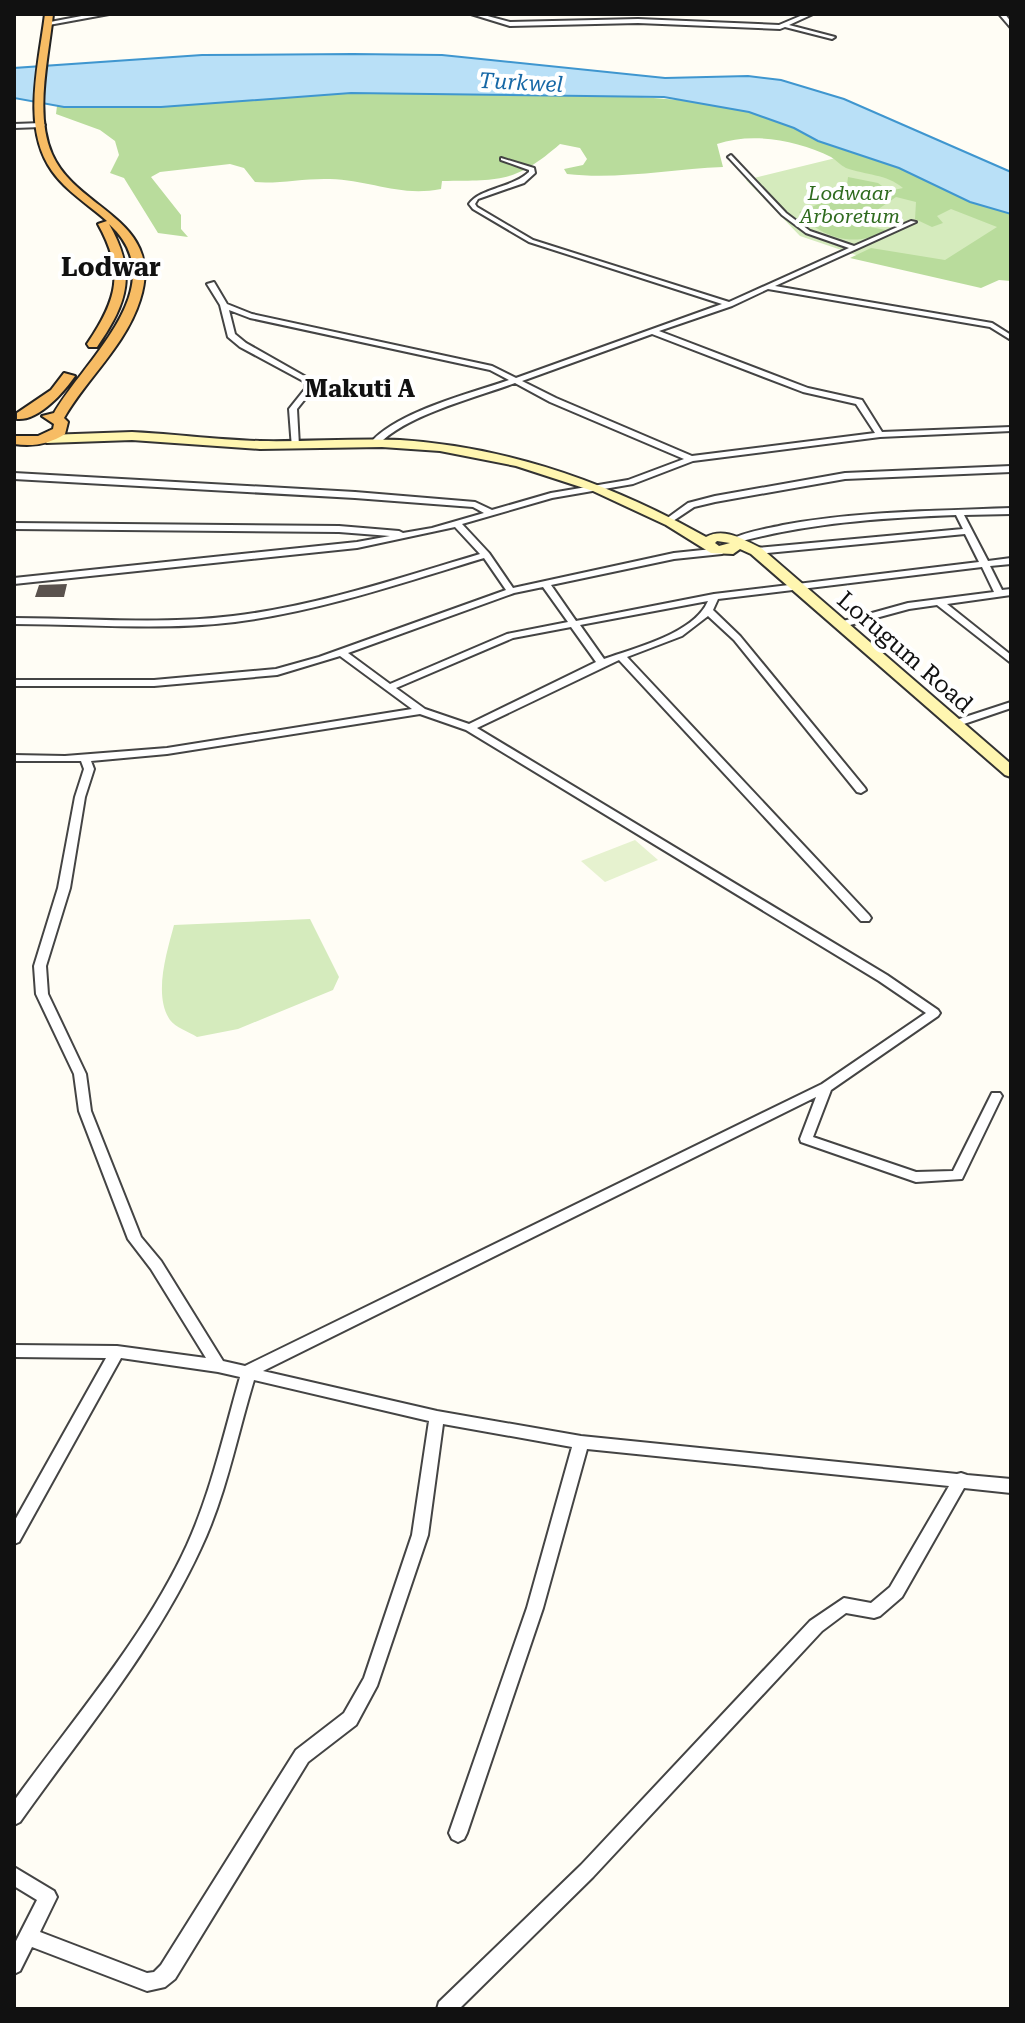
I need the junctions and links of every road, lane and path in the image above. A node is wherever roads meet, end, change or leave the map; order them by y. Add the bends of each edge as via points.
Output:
1 (105, 14) edge
2 (474, 14) edge
3 (499, 14) edge
4 (719, 14) edge
5 (810, 14) edge
6 (1002, 14) edge
7 (486, 17) junction
8 (49, 18) edge
9 (757, 25) junction
10 (787, 26) junction
11 (1011, 26) edge
12 (832, 37) dead end
13 (42, 125) junction
14 (14, 126) edge
15 (731, 157) dead end
16 (503, 159) dead end
17 (85, 198) junction
18 (913, 222) dead end
19 (855, 248) junction
20 (211, 284) dead end
21 (766, 287) junction
22 (729, 304) junction
23 (224, 305) junction
24 (654, 332) junction
25 (1011, 338) edge
26 (522, 381) junction
27 (18, 417) edge
28 (59, 420) junction
29 (1011, 429) edge
30 (880, 435) junction
31 (103, 436) junction
32 (14, 440) edge
33 (42, 440) junction
34 (374, 444) junction
35 (295, 446) junction
36 (14, 458) edge
37 (691, 459) junction
38 (1011, 469) edge
39 (14, 476) edge
40 (596, 488) junction
41 (1011, 511) edge
42 (489, 512) junction
43 (959, 513) junction
44 (666, 518) junction
45 (457, 524) junction
46 (14, 526) edge
47 (969, 531) junction
48 (406, 536) junction
49 (706, 542) junction
50 (729, 544) junction
51 (756, 551) junction
52 (486, 555) junction
53 (674, 556) junction
54 (1011, 561) edge
55 (983, 563) junction
56 (770, 565) junction
57 (14, 581) edge
58 (546, 585) junction
59 (798, 588) junction
60 (511, 591) junction
61 (1011, 592) edge
62 (999, 593) junction
63 (714, 597) junction
64 (938, 601) junction
65 (708, 611) junction
66 (14, 621) edge
67 (574, 622) junction
68 (839, 625) junction
69 (1011, 643) edge
70 (992, 646) junction
71 (341, 652) junction
72 (620, 655) junction
73 (1011, 660) edge
74 (602, 663) junction
75 (14, 683) edge
76 (388, 688) junction
77 (1011, 705) edge
78 (421, 711) junction
79 (954, 724) junction
80 (470, 728) junction
81 (14, 758) edge
82 (85, 758) junction
83 (1011, 772) edge
84 (861, 790) dead end
85 (865, 918) dead end
86 (826, 1087) junction
87 (996, 1096) dead end
88 (14, 1351) edge
89 (117, 1352) junction
90 (218, 1366) junction
91 (249, 1371) junction
92 (437, 1417) junction
93 (581, 1442) junction
94 (961, 1479) junction
95 (1011, 1486) edge
96 (14, 1537) edge
97 (14, 1816) edge
98 (458, 1833) dead end
99 (14, 1876) edge
100 (28, 1936) junction
101 (14, 1965) edge
102 (446, 2009) edge

1 - 8 street
2 - 7 street
3 - 7 street
4 - 9 street
5 - 10 street
6 - 11 street
7 - 9 street via 510,24 623,20
8 - 13 highway
9 - 10 street
10 - 12 street
13 - 14 street
13 - 17 highway via 48,158
15 - 19 street via 808,232
16 - 22 street via 532,173 522,182 476,198 475,208 531,241
17 - 27 highway via 113,238 122,262 119,301 56,393
17 - 28 highway via 109,215 131,242 140,262 139,282 127,321 66,402
18 - 19 street
19 - 21 street
20 - 23 street
21 - 22 street
21 - 25 street via 992,325
22 - 24 street
23 - 26 street via 267,320 467,361
23 - 35 street via 231,335 309,381 293,409
24 - 26 street
24 - 30 street via 794,386 859,402
26 - 34 street via 406,421
26 - 37 street via 553,400
27 - 28 highway
28 - 31 main road
28 - 33 highway via 60,431
29 - 30 street
30 - 37 street
31 - 33 main road
31 - 35 main road
32 - 33 highway
33 - 36 highway
34 - 35 main road
34 - 40 main road via 463,453
37 - 40 street via 630,482
38 - 44 street via 845,476 715,499
39 - 42 street via 355,495 475,505
40 - 42 street
40 - 44 main road
41 - 43 street
42 - 45 street
43 - 47 street
43 - 50 street via 832,519 771,529
44 - 49 main road
44 - 50 main road
45 - 48 street
45 - 52 street
46 - 48 street via 339,529
47 - 51 street
47 - 55 street
48 - 57 street via 311,552
49 - 50 main road
49 - 53 street
50 - 51 main road
50 - 53 street
50 - 56 main road
51 - 56 main road
52 - 60 street
52 - 66 street via 264,614 194,622
53 - 58 street
54 - 55 street
55 - 59 street
55 - 62 street
56 - 59 main road, Lorugum Road
58 - 60 street
58 - 67 street
59 - 63 street
59 - 68 main road, Lorugum Road
60 - 71 street
61 - 62 street
62 - 64 street
63 - 65 street
63 - 67 street
64 - 68 street
64 - 70 street
65 - 72 street via 667,641
65 - 84 street via 737,638
67 - 74 street
67 - 76 street via 510,636
68 - 79 main road, Lorugum Road
69 - 70 street
70 - 73 street
71 - 75 street via 292,669 213,680
71 - 76 street
72 - 74 street
72 - 85 street
74 - 80 street
76 - 78 street
77 - 79 street
78 - 80 street
78 - 82 street
79 - 83 main road, Lorugum Road
80 - 86 street via 932,1009 928,1020
81 - 82 street
82 - 90 street via 89,769 64,888 40,966 42,994 80,1074 85,1111 135,1239
86 - 87 street via 806,1139 916,1177 957,1176
86 - 91 street
88 - 89 street
89 - 90 street
89 - 96 street
90 - 91 street
91 - 92 street
91 - 97 street via 207,1517 184,1567 115,1676
92 - 93 street
92 - 100 street via 420,1535 371,1681 350,1719 302,1756 168,1972 147,1982
93 - 94 street
93 - 98 street via 535,1608
94 - 95 street
94 - 102 street via 885,1604 874,1611 844,1605 816,1626 587,1871
99 - 100 street via 48,1897
100 - 101 street

